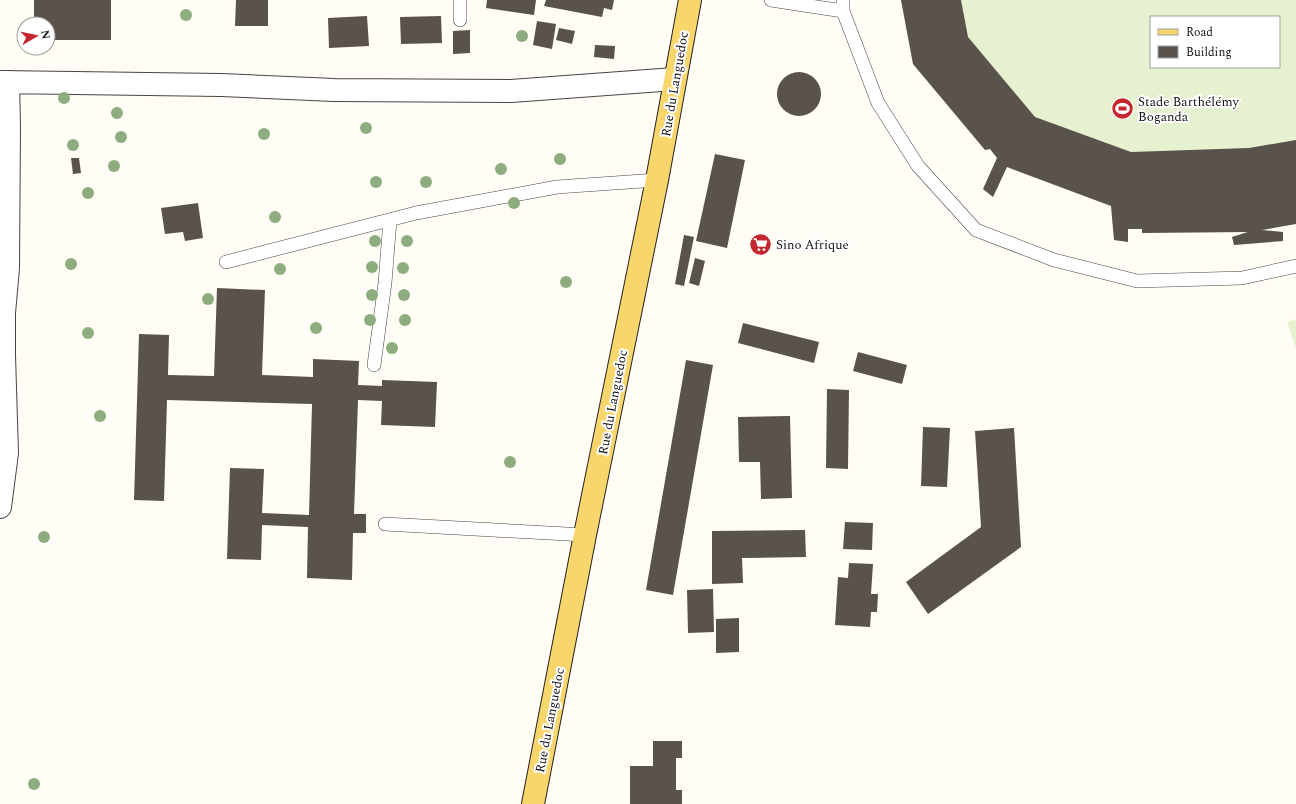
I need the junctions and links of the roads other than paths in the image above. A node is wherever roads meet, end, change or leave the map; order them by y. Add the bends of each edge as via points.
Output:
1 (460, 0) edge
2 (690, 0) edge
3 (771, 0) edge
4 (843, 5) edge
5 (460, 20) dead end
6 (675, 79) junction
7 (4, 82) edge
8 (657, 180) junction
9 (390, 220) junction
10 (226, 262) dead end
11 (1296, 266) edge
12 (374, 365) dead end
13 (0, 507) edge
14 (385, 524) dead end
15 (585, 536) junction
16 (533, 804) edge

1 - 5 lane
2 - 6 main road, Rue du Languedoc
3 - 4 lane
4 - 11 lane via 878,103 918,166 976,230 1054,260 1137,281 1242,278
6 - 7 street via 511,91 334,90 221,84
6 - 8 main road, Rue du Languedoc
7 - 13 street via 9,126 8,268 4,312 7,453
8 - 9 lane via 558,187
8 - 15 main road, Rue du Languedoc
9 - 10 lane
9 - 12 lane
14 - 15 lane
15 - 16 main road, Rue du Languedoc

